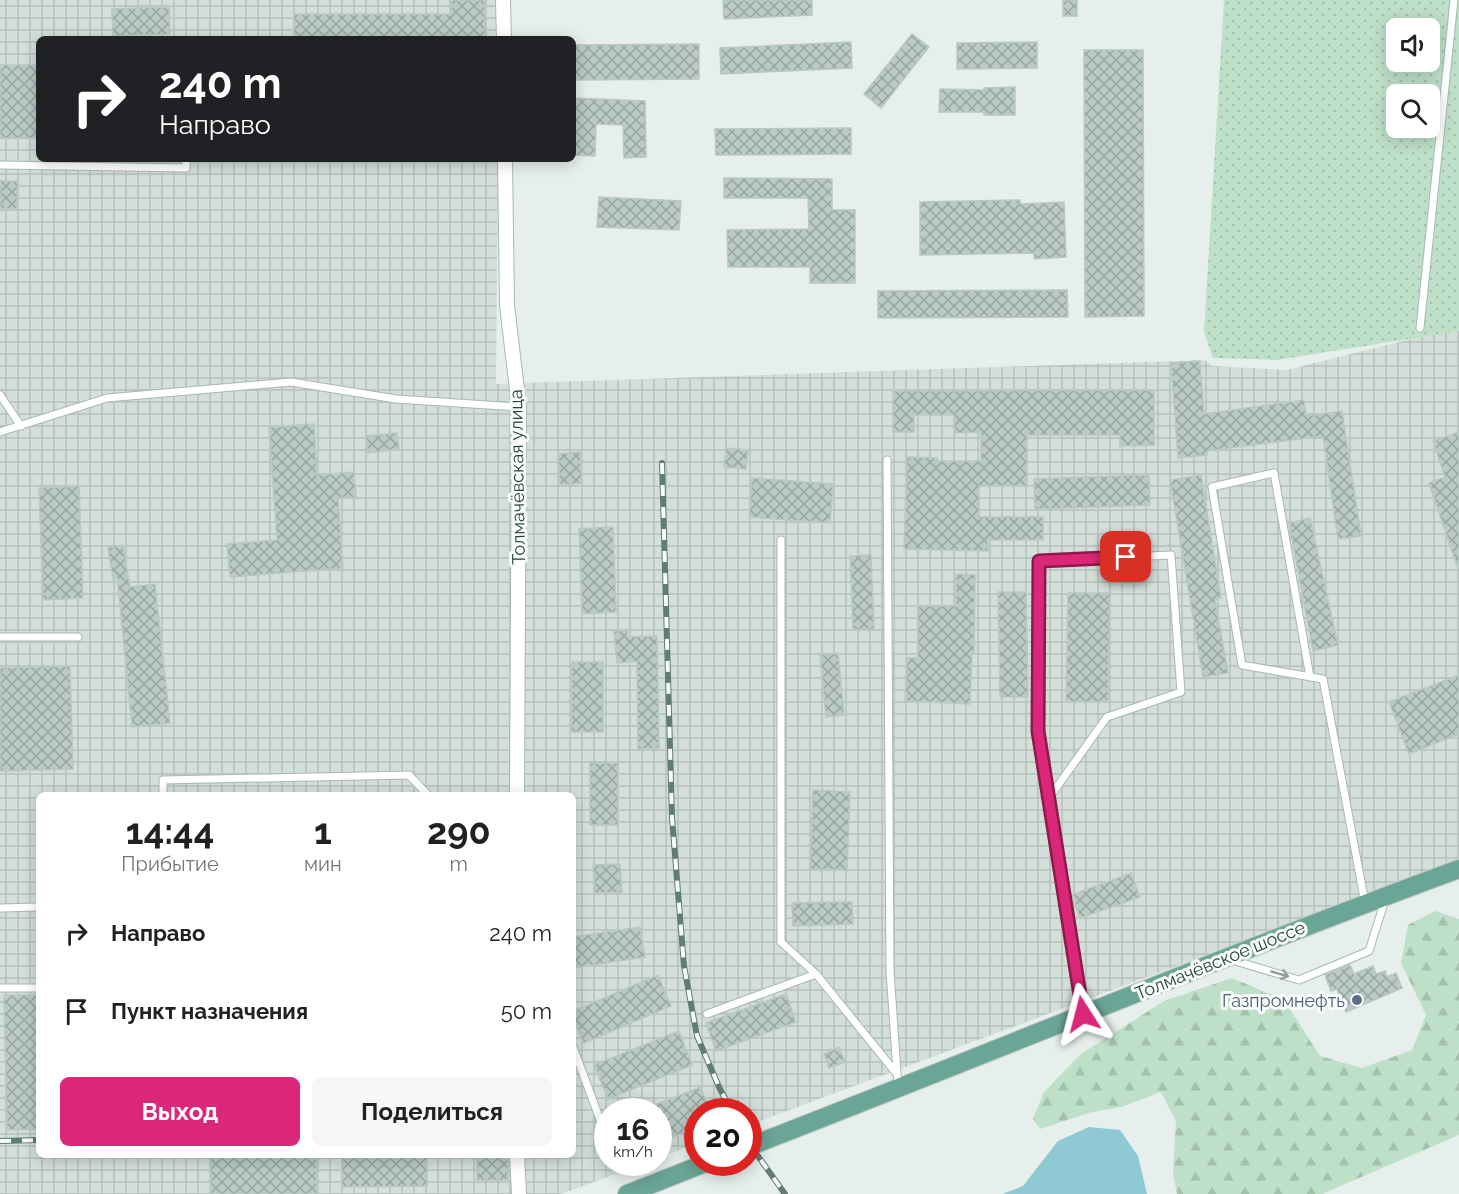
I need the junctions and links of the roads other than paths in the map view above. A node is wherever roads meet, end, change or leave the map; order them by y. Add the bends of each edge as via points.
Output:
1 (503, 0) edge
2 (1454, 0) edge
3 (504, 36) edge
4 (186, 162) edge
5 (505, 162) edge
6 (0, 165) edge
7 (1420, 328) dead end
8 (0, 396) edge
9 (519, 407) junction
10 (21, 426) junction
11 (0, 432) edge
12 (887, 460) dead end
13 (781, 540) dead end
14 (0, 637) edge
15 (78, 637) dead end
16 (1310, 677) junction
17 (164, 792) edge
18 (426, 792) edge
19 (517, 792) edge
20 (1049, 798) junction
21 (1459, 869) edge
22 (1387, 896) junction
23 (1365, 903) junction
24 (36, 907) edge
25 (0, 908) edge
26 (1224, 958) junction
27 (816, 974) junction
28 (0, 988) edge
29 (36, 988) edge
30 (707, 1014) dead end
31 (1083, 1014) junction
32 (576, 1055) edge
33 (897, 1081) junction
34 (594, 1103) edge
35 (762, 1141) edge
36 (517, 1158) edge
37 (684, 1171) edge
38 (519, 1194) edge
39 (627, 1194) edge

1 - 3 street
2 - 7 lane
4 - 6 lane via 186,168
5 - 9 street, Толмачёвская улица via 507,304
8 - 10 lane
9 - 10 lane via 396,399 291,382 107,398
9 - 19 street, Толмачёвская улица
10 - 11 lane
12 - 33 lane via 890,971
13 - 27 lane via 781,942
14 - 15 lane
16 - 16 lane via 1242,665 1212,487 1274,473
16 - 23 lane via 1323,679
17 - 18 lane via 164,780 409,775
20 - 20 lane via 1038,731 1039,561 1170,555 1181,692 1107,717
20 - 31 lane
21 - 22 main road, Толмачёвское шоссе
22 - 23 main road, Толмачёвское шоссе
26 -> 22 lane via 1299,980 1369,951
23 - 26 main road, Толмачёвское шоссе
24 - 25 lane
26 - 31 main road, Толмачёвское шоссе
27 - 30 lane
27 - 33 lane
28 - 29 lane
31 - 33 main road, Толмачёвское шоссе
32 - 34 lane
33 - 35 main road, Толмачёвское шоссе
36 - 38 street
37 - 39 main road

